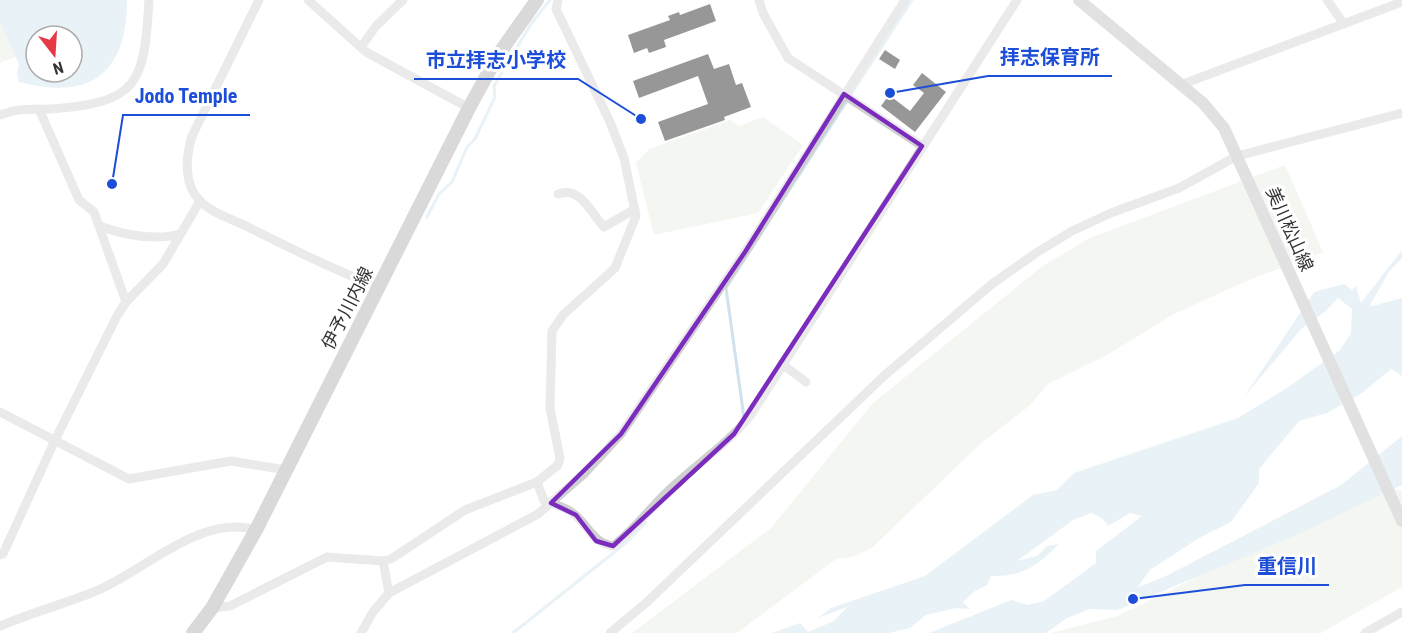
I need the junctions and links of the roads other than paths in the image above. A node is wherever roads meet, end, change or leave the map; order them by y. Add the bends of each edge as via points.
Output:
1 (149, 0) edge
2 (259, 0) edge
3 (308, 0) edge
4 (403, 0) edge
5 (537, 0) edge
6 (558, 0) edge
7 (759, 0) edge
8 (905, 0) edge
9 (1017, 0) edge
10 (1079, 0) edge
11 (1327, 0) edge
12 (1402, 2) edge
13 (1344, 24) junction
14 (361, 47) junction
15 (1183, 84) junction
16 (844, 93) junction
17 (469, 108) junction
18 (39, 109) junction
19 (1402, 113) edge
20 (0, 115) edge
21 (921, 146) junction
22 (1240, 161) junction
23 (558, 194) dead end
24 (200, 201) junction
25 (634, 209) junction
26 (99, 226) junction
27 (180, 234) junction
28 (378, 287) junction
29 (126, 302) junction
30 (782, 364) junction
31 (806, 382) dead end
32 (0, 412) edge
33 (55, 440) junction
34 (286, 470) junction
35 (537, 482) junction
36 (551, 503) junction
37 (1402, 521) edge
38 (255, 530) junction
39 (0, 555) edge
40 (383, 561) junction
41 (389, 593) junction
42 (212, 608) junction
43 (1402, 612) edge
44 (0, 626) edge
45 (193, 633) edge
46 (361, 633) edge
47 (610, 633) edge
48 (1365, 633) edge

1 - 18 street via 143,60 123,93 106,102
2 - 24 street via 187,151 188,179
3 - 14 street
4 - 14 street
5 - 17 main road, 伊予川内線 via 498,55
6 - 25 street via 556,9 624,158
7 - 16 street via 788,58
8 - 16 street
9 - 21 street
10 - 15 main road, 美川松山線
11 - 13 street
12 - 13 street
13 - 15 street
14 - 17 street
15 - 22 main road, 美川松山線 via 1224,128
16 - 21 street
16 - 36 street via 745,252 621,434
17 - 28 main road, 伊予川内線
18 - 20 street via 24,107
18 - 26 street via 79,200 94,212
19 - 22 street
21 - 30 street
22 - 37 main road, 美川松山線
22 - 47 street via 1072,231 992,284 885,375
23 - 25 street via 579,195 604,227
24 - 27 street
24 - 28 street via 327,266
25 - 35 street via 636,216 615,268 563,315 552,331 550,408 560,458 555,469
26 - 27 street via 123,234 161,238
26 - 29 street
27 - 29 street via 163,264
28 - 34 main road, 伊予川内線
29 - 33 street
30 - 31 street
30 - 36 street via 742,425 613,546 596,541 576,515
32 - 33 street
33 - 34 street via 129,479 231,461
33 - 39 street
34 - 38 main road, 伊予川内線
35 - 36 street via 540,496
35 - 40 street via 465,510
36 - 41 street via 538,514
38 - 42 main road, 伊予川内線
38 - 44 street via 230,526 180,543 97,591
40 - 41 street
40 - 42 street via 327,557 230,606
41 - 46 street
42 - 45 main road, 伊予川内線
43 - 48 street

